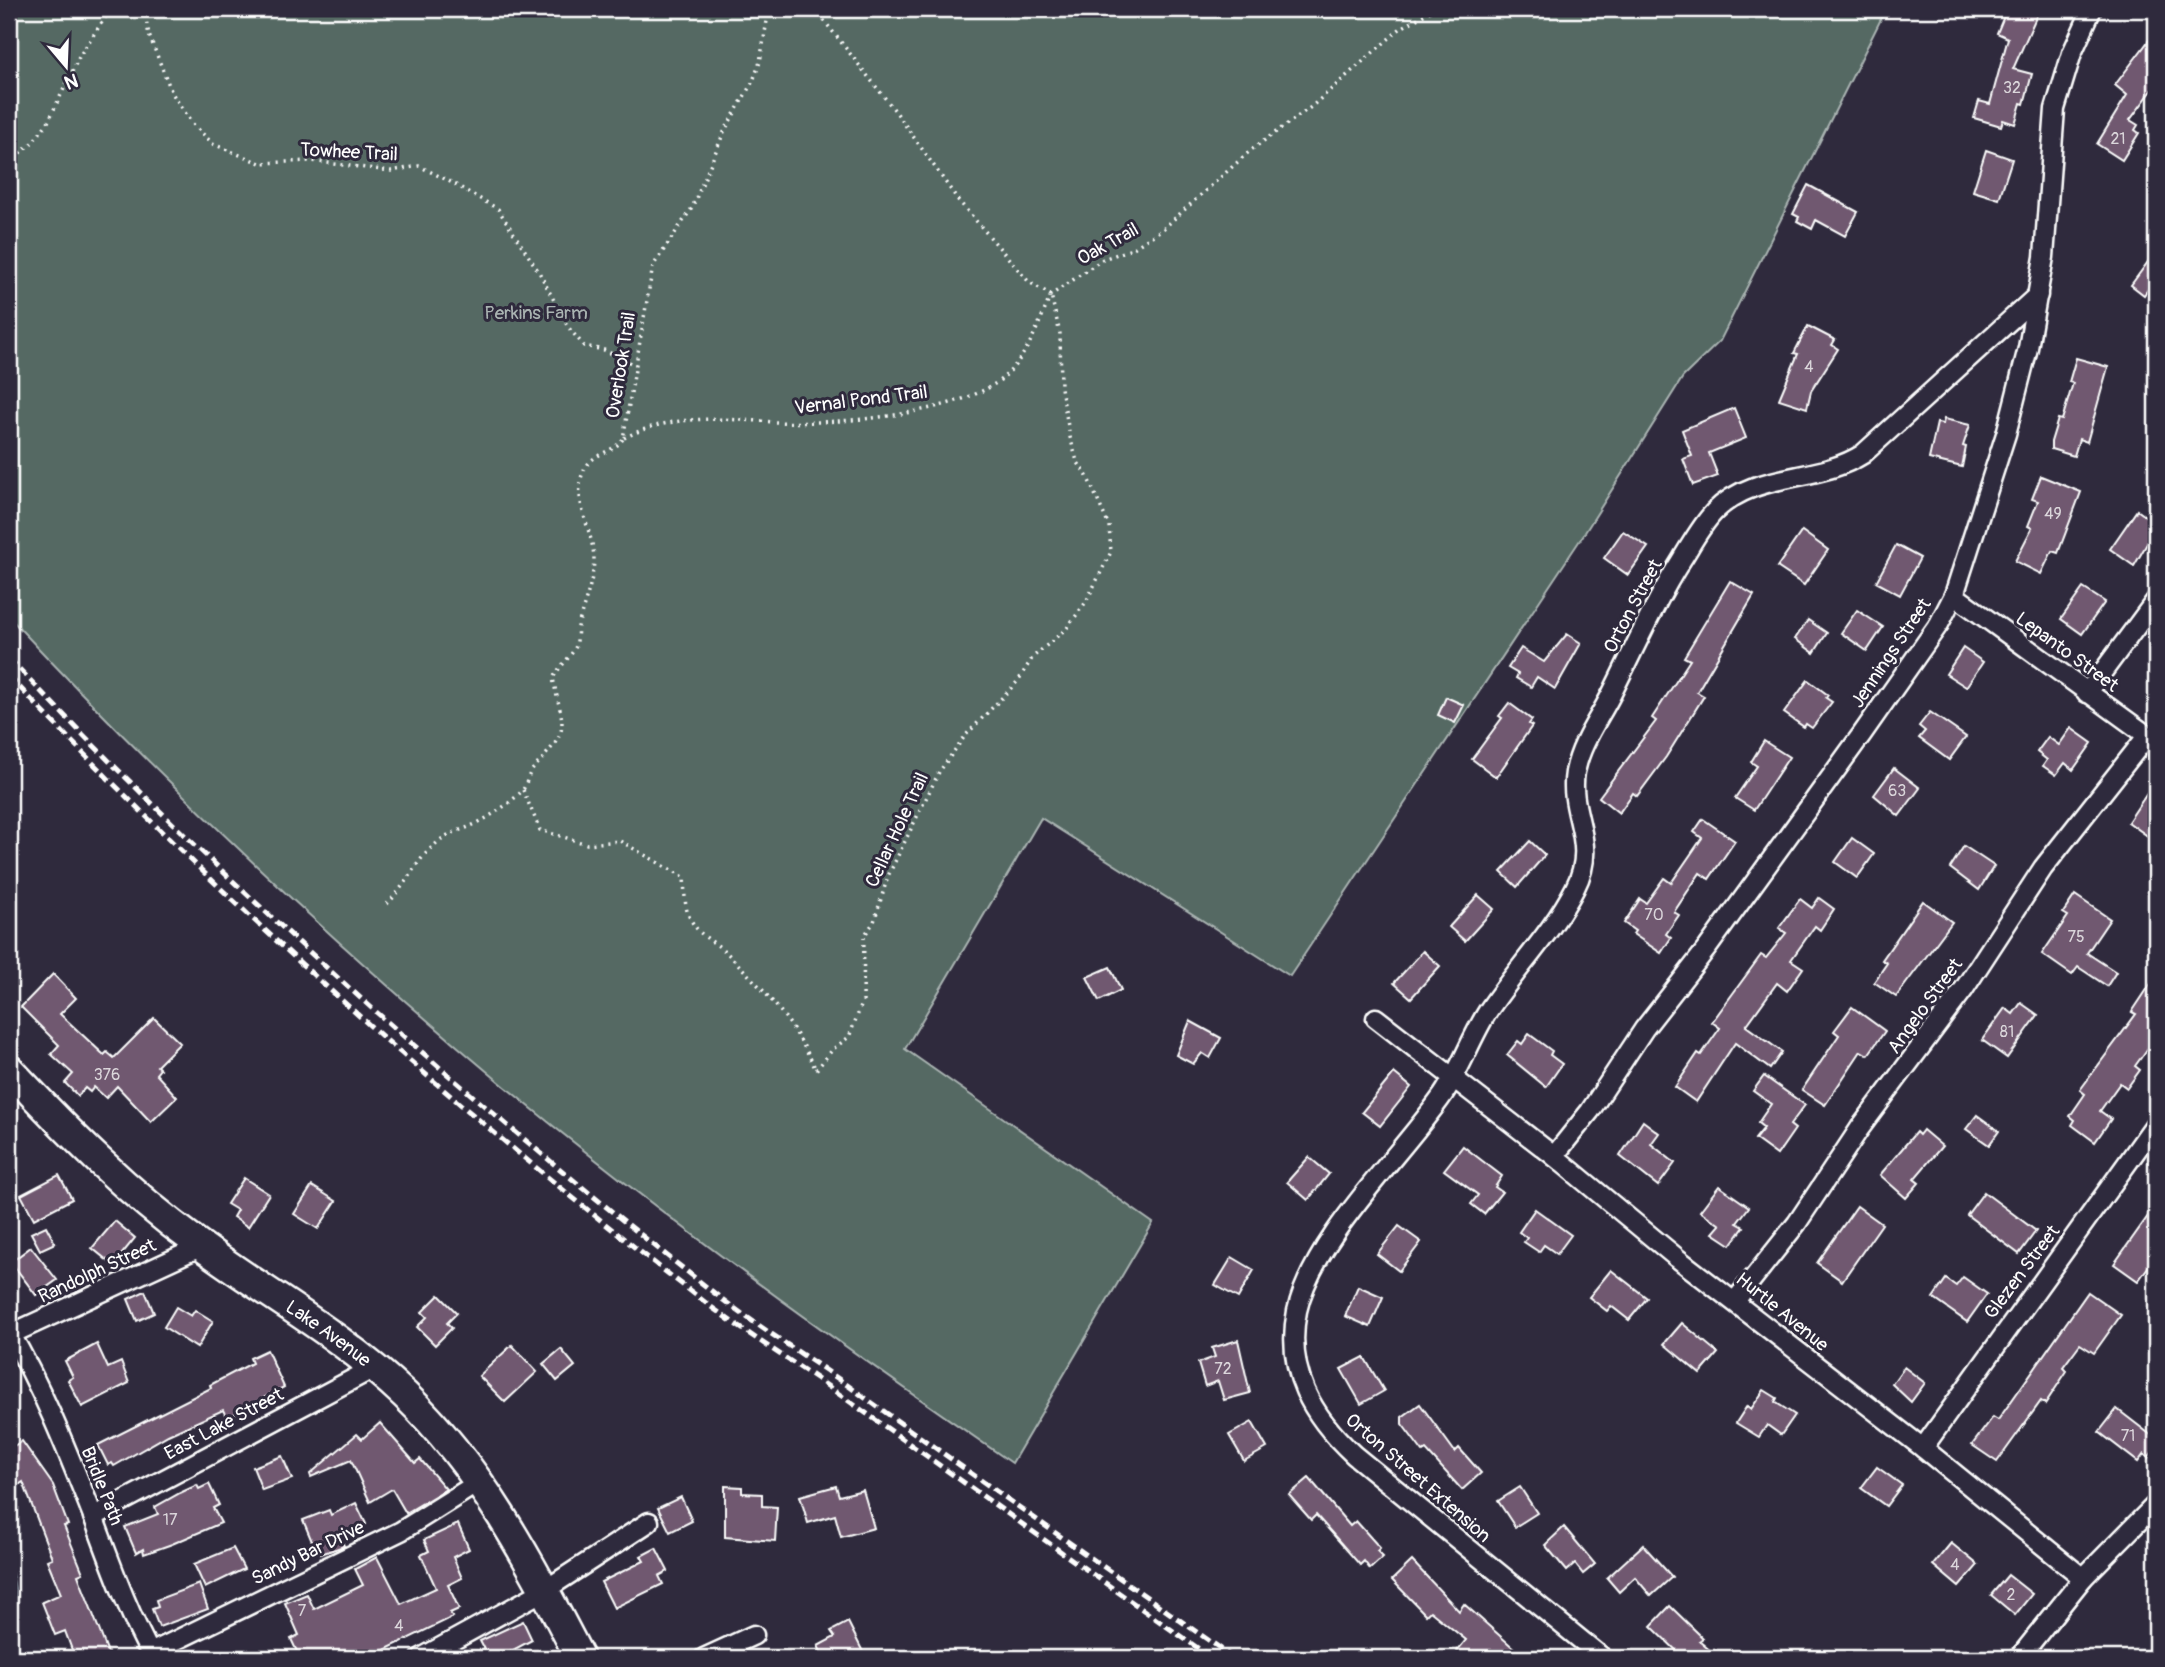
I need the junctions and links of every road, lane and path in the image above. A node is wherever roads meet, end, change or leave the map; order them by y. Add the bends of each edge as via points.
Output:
1 (111, 9) edge
2 (144, 9) edge
3 (769, 9) edge
4 (815, 9) edge
5 (1432, 9) edge
6 (2092, 9) edge
7 (9, 162) edge
8 (1051, 295) junction
9 (2038, 295) junction
10 (635, 365) junction
11 (623, 439) junction
12 (1954, 595) junction
13 (2156, 600) edge
14 (2087, 693) junction
15 (2152, 738) edge
16 (523, 790) junction
17 (387, 904) dead end
18 (1376, 1018) dead end
19 (9, 1069) edge
20 (1454, 1079) junction
21 (2156, 1123) edge
22 (1554, 1156) junction
23 (202, 1246) junction
24 (1735, 1301) junction
25 (10, 1333) edge
26 (374, 1368) junction
27 (1923, 1448) junction
28 (479, 1482) junction
29 (2156, 1504) edge
30 (93, 1517) junction
31 (649, 1522) dead end
32 (2083, 1578) junction
33 (545, 1590) junction
34 (754, 1635) dead end
35 (152, 1655) edge
36 (421, 1658) edge
37 (580, 1658) edge
38 (704, 1658) edge
39 (1603, 1658) edge
40 (2020, 1658) edge

1 - 7 path via 80,55 48,122
2 - 10 path, Towhee Trail via 172,93 213,144 260,163 311,161 391,171 419,166 447,180 498,209 584,346
3 - 10 path, Overlook Trail via 753,81 724,132 692,208 653,266
4 - 8 path via 958,200 1029,282
5 - 8 path, Oak Trail via 1401,28 1311,107 1251,150 1164,228 1103,259
6 - 9 street, Jennings Street via 2072,52 2055,109
8 - 11 path, Vernal Pond Trail via 1022,358 1005,377 984,392 955,402 816,423 668,421
8 - 16 path, Cellar Hole Trail via 1060,334 1061,388 1070,438 1076,461 1108,526 1111,552 1067,628 1033,657 1018,681 965,736 939,772 864,936 863,1001 849,1037 816,1070 782,1010 694,925 687,911 684,877 621,841 587,844 540,830
9 - 12 street, Jennings Street via 2011,414
9 - 20 street, Orton Street via 1863,454 1833,469 1751,486 1725,502 1702,527 1650,612 1582,748 1574,788 1586,848 1582,874 1555,921 1481,1023
10 - 11 path, Overlook Trail
11 - 16 path, Overlook Trail via 617,448 590,462 578,487 591,532 591,589 576,647 552,678 563,711 560,739 531,771
12 - 14 street, Lepanto Street
12 - 22 street, Jennings Street via 1875,715
13 - 14 street
14 - 15 street, Lepanto Street
15 - 24 street, Angelo Street via 2043,868 1964,989 1797,1223
16 - 17 path via 480,820 438,841 414,864 401,891
18 - 20 street, Hurtle Avenue
19 - 23 main road, Lake Avenue via 120,1180
20 - 22 street, Hurtle Avenue
20 - 39 street, Orton Street Extension via 1334,1235 1311,1273 1297,1310 1298,1376 1317,1415 1354,1455
21 - 27 street, Glezen Street
22 - 24 street, Hurtle Avenue
23 - 25 street, Randolph Street
23 - 26 main road, Lake Avenue via 336,1336
24 - 27 street, Hurtle Avenue
25 - 30 street, Bridle Path via 42,1394
26 - 28 main road, Lake Avenue via 427,1418
26 - 30 street, East Lake Street
27 - 32 street, Hurtle Avenue
28 - 33 main road, Lake Avenue
28 - 35 street, Sandy Bar Drive via 401,1531
29 - 32 street
30 - 35 street, Bridle Path via 113,1575
31 - 33 street
32 - 40 street
33 - 36 street
33 - 37 main road, Lake Avenue
34 - 38 street

